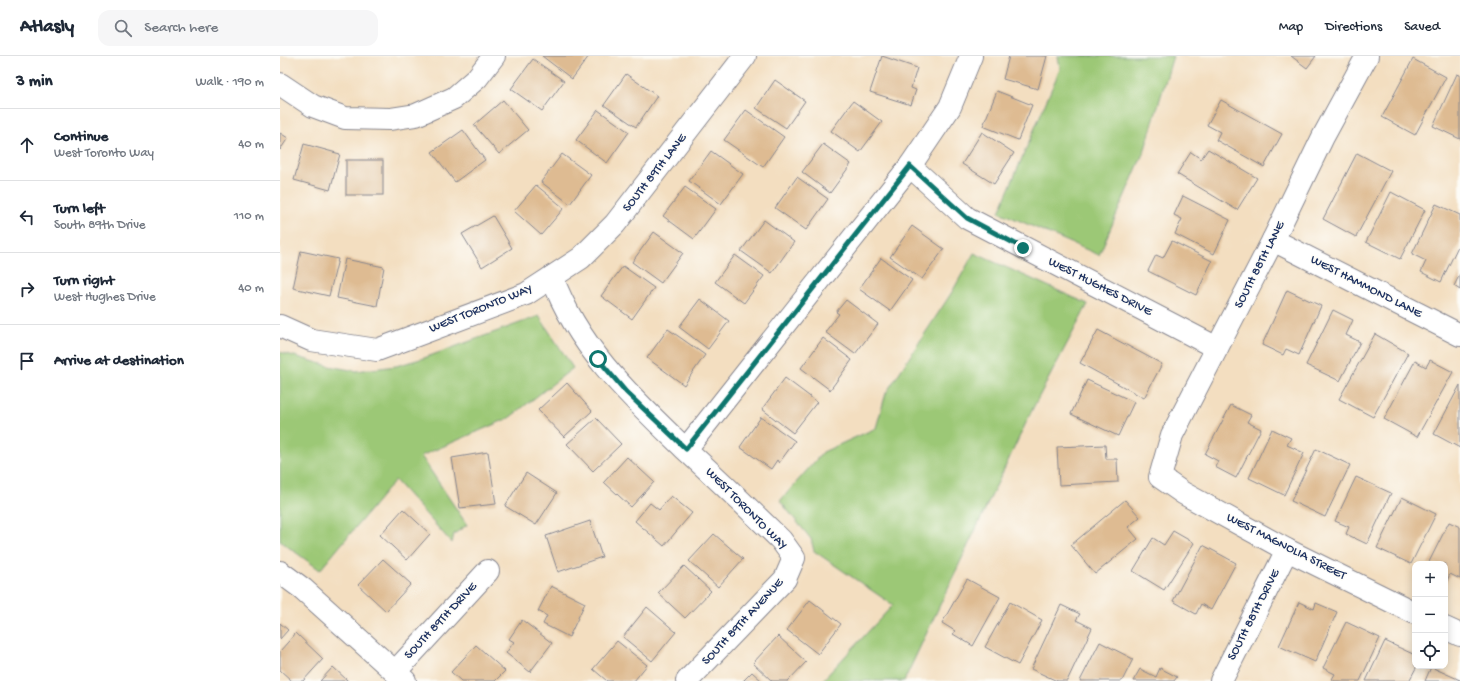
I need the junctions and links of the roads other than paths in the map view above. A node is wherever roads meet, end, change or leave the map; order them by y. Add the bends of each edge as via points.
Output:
1 (494, 56) edge
2 (745, 56) edge
3 (971, 56) edge
4 (1368, 56) edge
5 (280, 84) edge
6 (910, 166) junction
7 (1273, 240) junction
8 (552, 277) junction
9 (280, 326) edge
10 (1460, 335) edge
11 (1217, 348) junction
12 (686, 449) junction
13 (1160, 477) joint
14 (1287, 550) junction
15 (794, 558) joint
16 (488, 571) dead end
17 (280, 572) edge
18 (1412, 612) edge
19 (1448, 629) edge
20 (1460, 635) edge
21 (400, 676) edge
22 (687, 681) edge
23 (1221, 681) edge

1 - 5 street via 477,78 454,98 416,115 390,119 345,118 313,106
2 - 8 street, SOUTH 89TH LANE via 615,224 581,258
3 - 6 street via 950,107
4 - 7 street, SOUTH 88TH LANE via 1323,137
6 - 11 street, WEST HUGHES DRIVE via 967,218
6 - 12 street
7 - 10 street, WEST HAMMOND LANE
7 - 11 street, SOUTH 88TH LANE
8 - 9 street, WEST TORONTO WAY via 526,294 377,350 311,340
8 - 12 street, WEST TORONTO WAY via 561,302 598,359 626,392
11 - 13 street, SOUTH 88TH LANE via 1172,435
12 - 15 street, WEST TORONTO WAY via 781,540
13 - 14 street, WEST MAGNOLIA STREET via 1183,493
14 - 18 street, WEST MAGNOLIA STREET
14 - 23 street, SOUTH 88TH DRIVE
15 - 22 street, SOUTH 89TH AVENUE via 785,579
16 - 21 street, SOUTH 89TH DRIVE
17 - 21 street via 303,589
19 - 20 street

